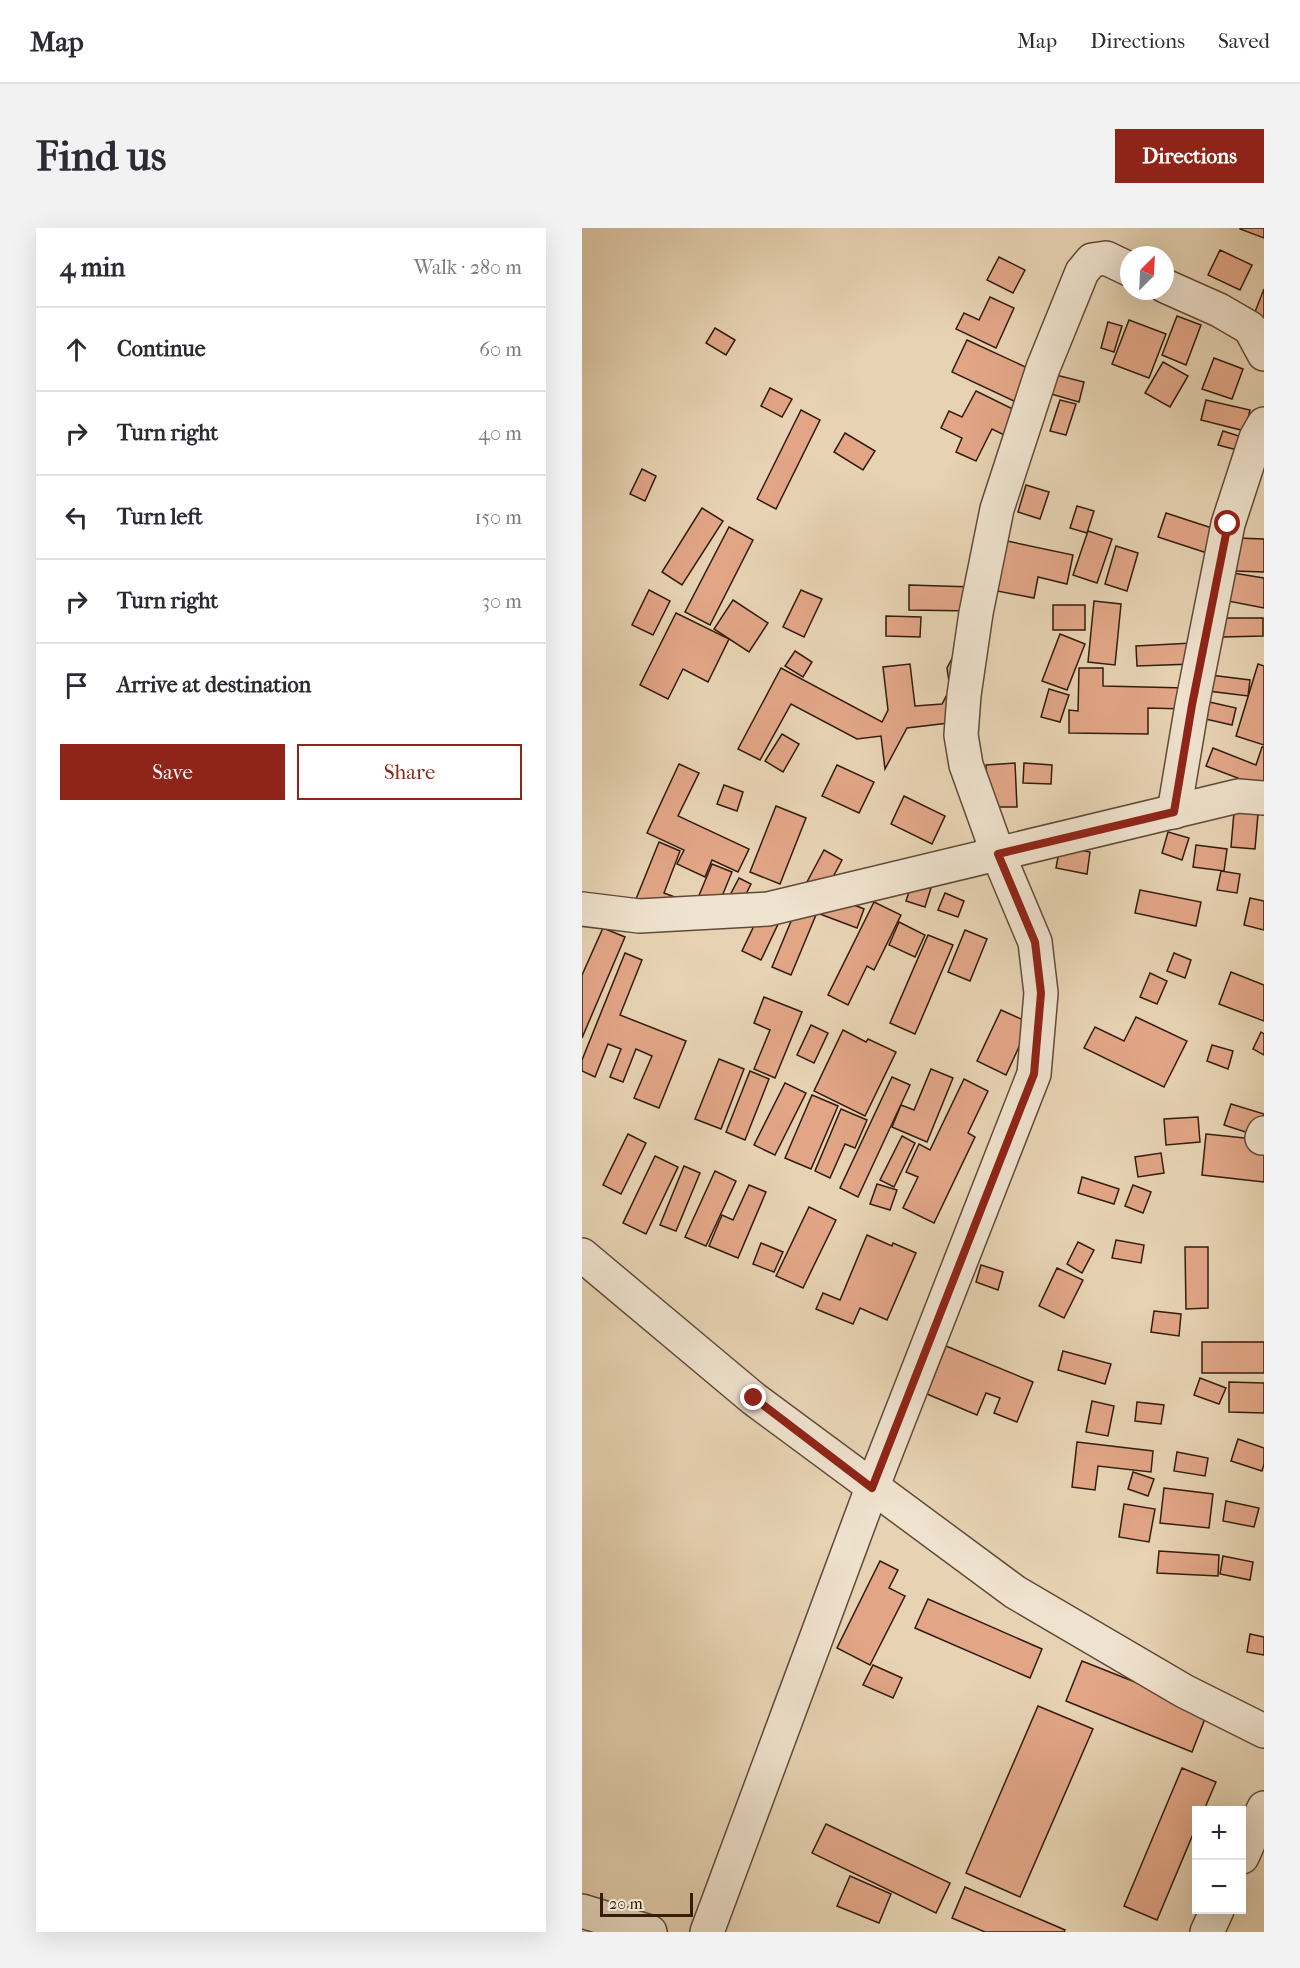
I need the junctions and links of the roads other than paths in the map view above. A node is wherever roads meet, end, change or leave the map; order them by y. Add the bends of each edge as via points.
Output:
1 (1120, 264) edge
2 (1174, 289) edge
3 (1264, 354) edge
4 (1264, 424) edge
5 (1264, 798) edge
6 (1174, 812) junction
7 (998, 854) junction
8 (582, 909) edge
9 (582, 1255) edge
10 (872, 1488) junction
11 (1264, 1731) edge
12 (1264, 1808) edge
13 (1246, 1848) edge
14 (582, 1911) edge
15 (1215, 1914) edge
16 (650, 1932) edge
17 (707, 1932) edge
18 (1207, 1932) edge

1 - 7 street via 1106,258 1092,260 1083,272 1043,369 997,509 976,613 961,735 966,765
2 - 3 street via 1250,328
4 - 6 street via 1228,524
5 - 6 street via 1238,796
6 - 7 street
7 - 8 street via 768,909 639,916
7 - 10 street via 1035,942 1041,993 1034,1074
9 - 10 street via 754,1398
10 - 11 street via 1015,1592 1184,1691
10 - 17 street
12 - 13 street
14 - 16 street
15 - 18 street

